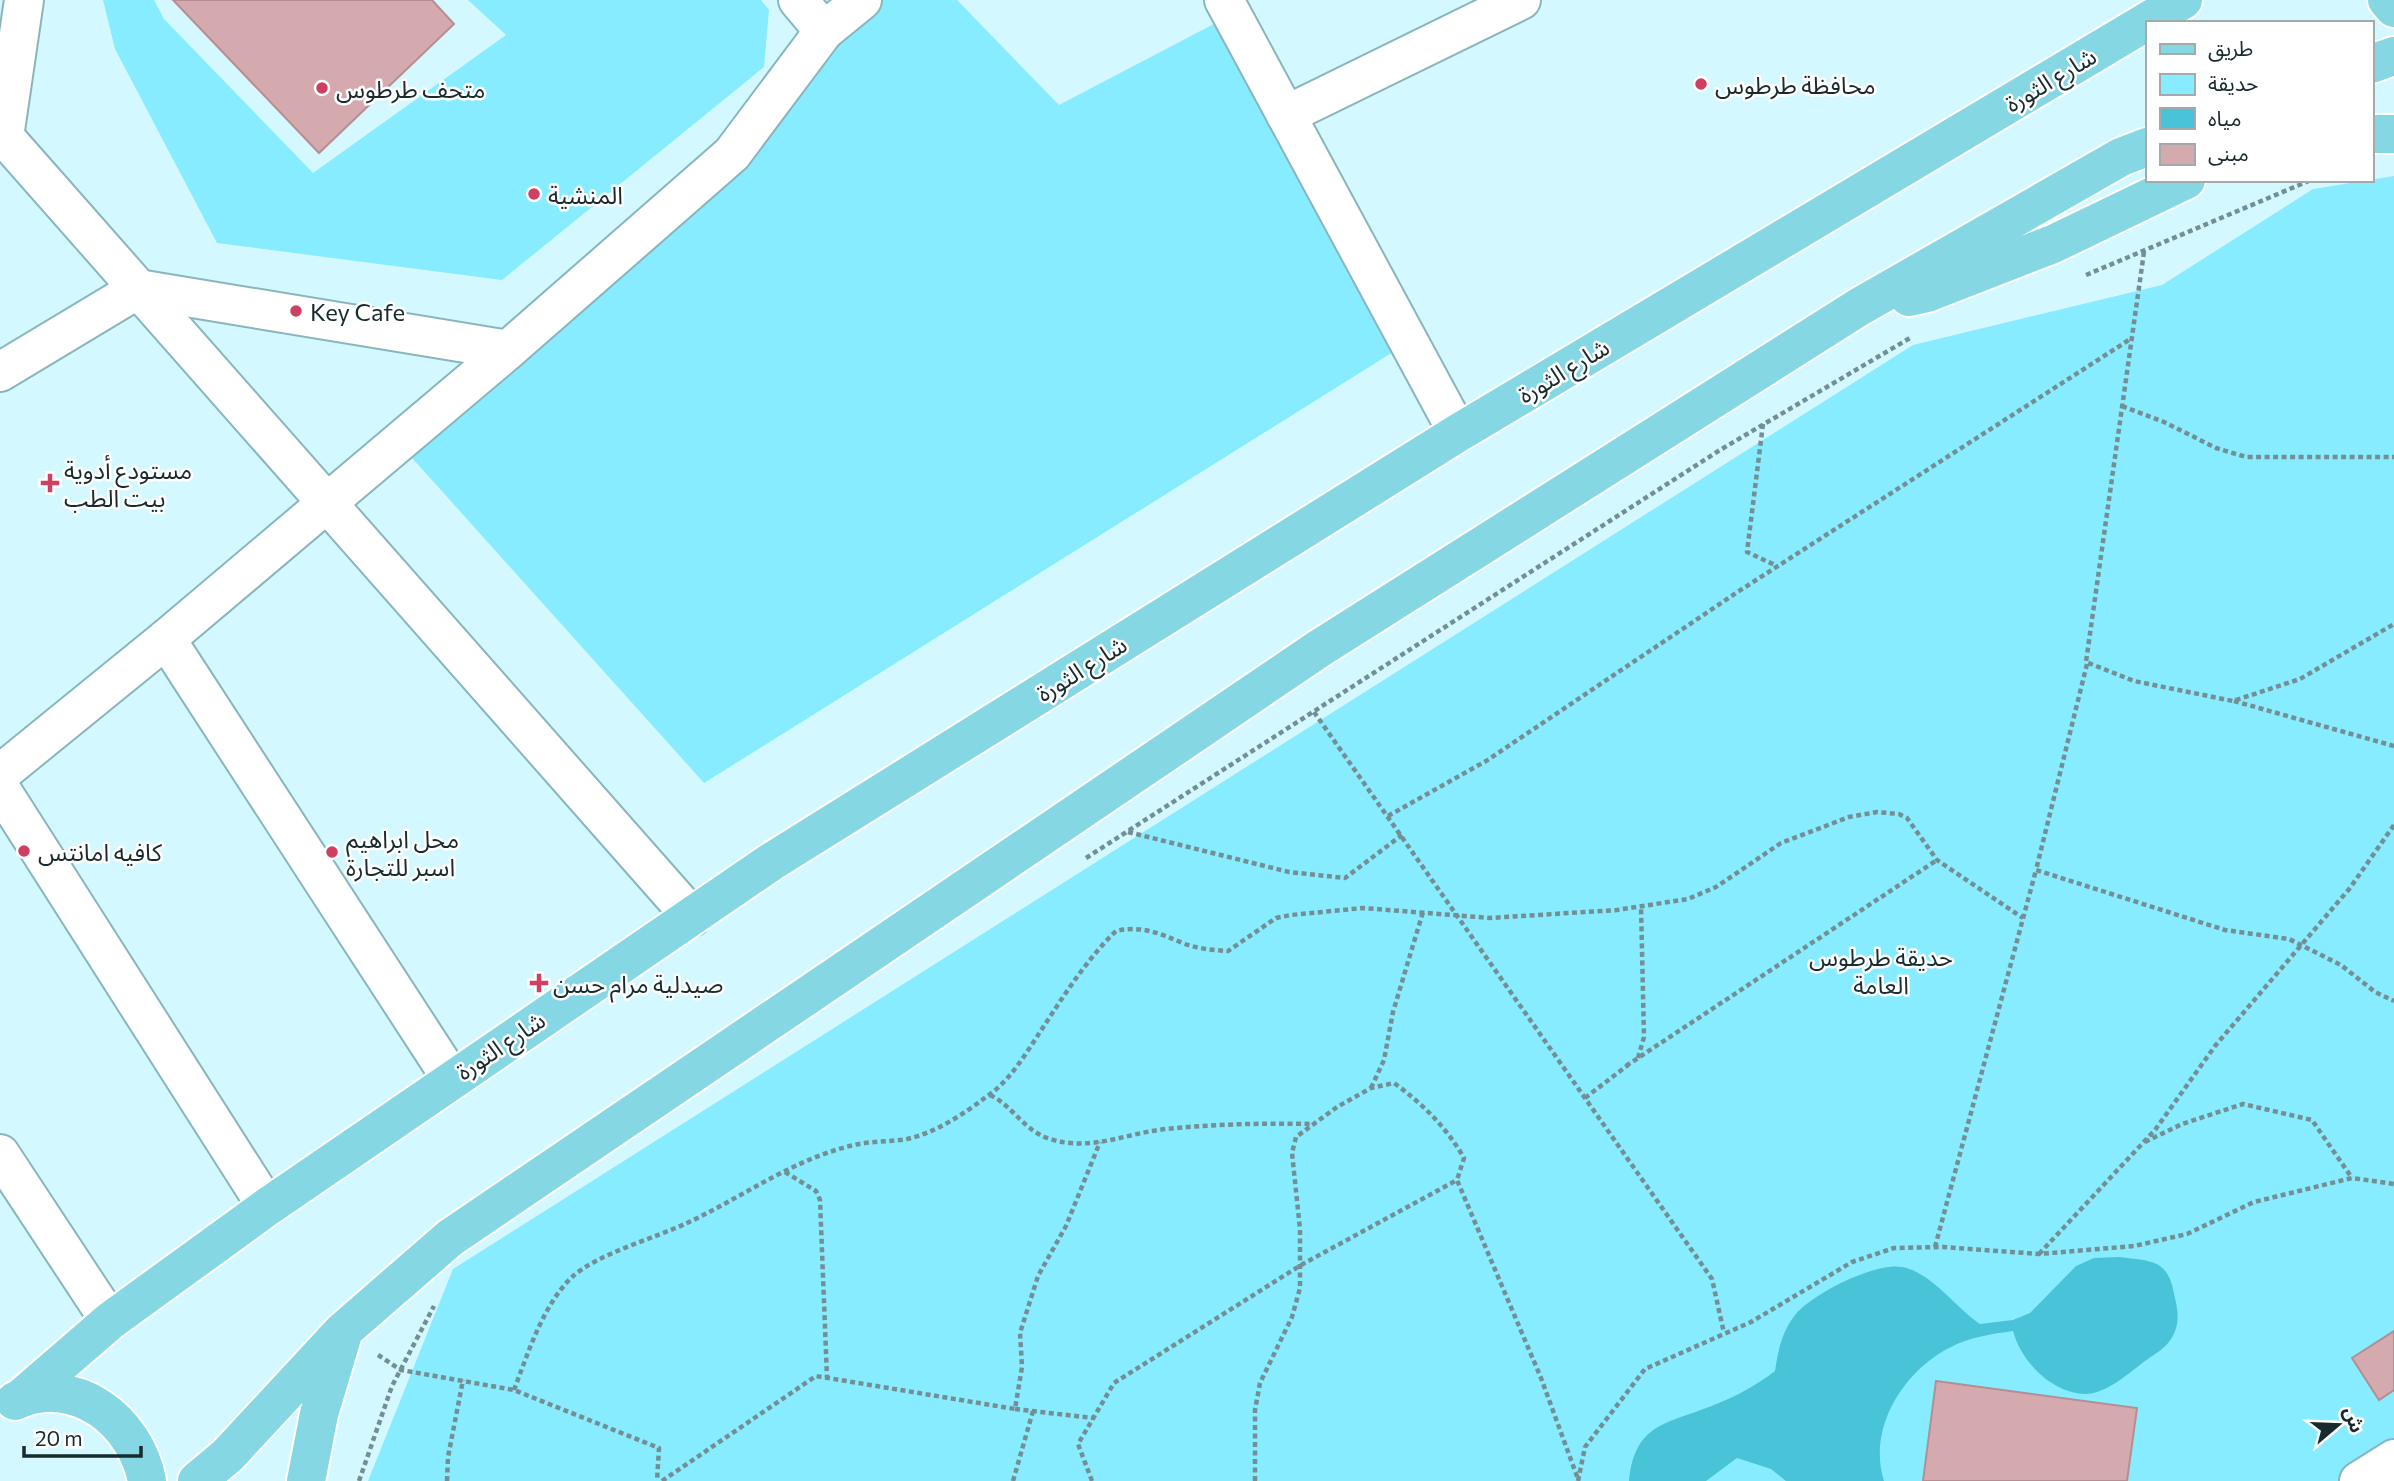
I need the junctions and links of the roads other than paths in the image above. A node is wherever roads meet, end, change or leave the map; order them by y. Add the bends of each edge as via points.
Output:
1 (24, 0) edge
2 (798, 0) edge
3 (862, 0) edge
4 (1224, 0) edge
5 (1521, 0) edge
6 (2183, 0) edge
7 (2387, 0) edge
8 (2394, 8) edge
9 (2148, 21) edge
10 (2146, 22) edge
11 (824, 31) junction
12 (2394, 56) edge
13 (2373, 63) edge
14 (1286, 115) junction
15 (2373, 134) edge
16 (2394, 134) edge
17 (2, 135) edge
18 (2146, 147) edge
19 (2182, 182) edge
20 (138, 289) junction
21 (1859, 307) junction
22 (508, 350) junction
23 (0, 372) edge
24 (1458, 433) junction
25 (329, 502) junction
26 (166, 639) junction
27 (0, 774) edge
28 (0, 788) edge
29 (692, 917) junction
30 (451, 1078) junction
31 (0, 1154) edge
32 (267, 1207) junction
33 (110, 1321) junction
34 (343, 1331) junction
35 (10, 1403) edge
36 (2394, 1459) edge
37 (147, 1481) edge
38 (197, 1481) edge
39 (306, 1481) edge
40 (2359, 1481) edge

1 - 17 street
2 - 11 street
3 - 11 street
4 - 14 street
5 - 14 street
6 - 9 main road, شارع الثورة
7 - 8 main road
10 - 24 main road, شارع الثورة
11 - 22 street via 732,154
12 - 13 main road
14 - 24 street
15 - 16 main road
17 - 20 street
18 - 21 main road via 2121,157
19 - 21 main road via 2053,244 1927,293
20 - 22 street
20 - 23 street
20 - 25 street
21 - 34 main road via 1286,671 450,1238
22 - 25 street
24 - 29 main road, شارع الثورة via 771,862
25 - 26 street
25 - 29 street
26 - 27 street
26 - 30 street
28 - 32 street
29 - 30 main road, شارع الثورة
30 - 32 main road, شارع الثورة
31 - 33 street
32 - 33 main road, شارع الثورة
33 - 35 main road, شارع الثورة
34 - 38 main road via 228,1455
34 - 39 main road
35 - 37 main road via 51,1394 81,1399 108,1413 130,1435 144,1462
36 - 40 street

